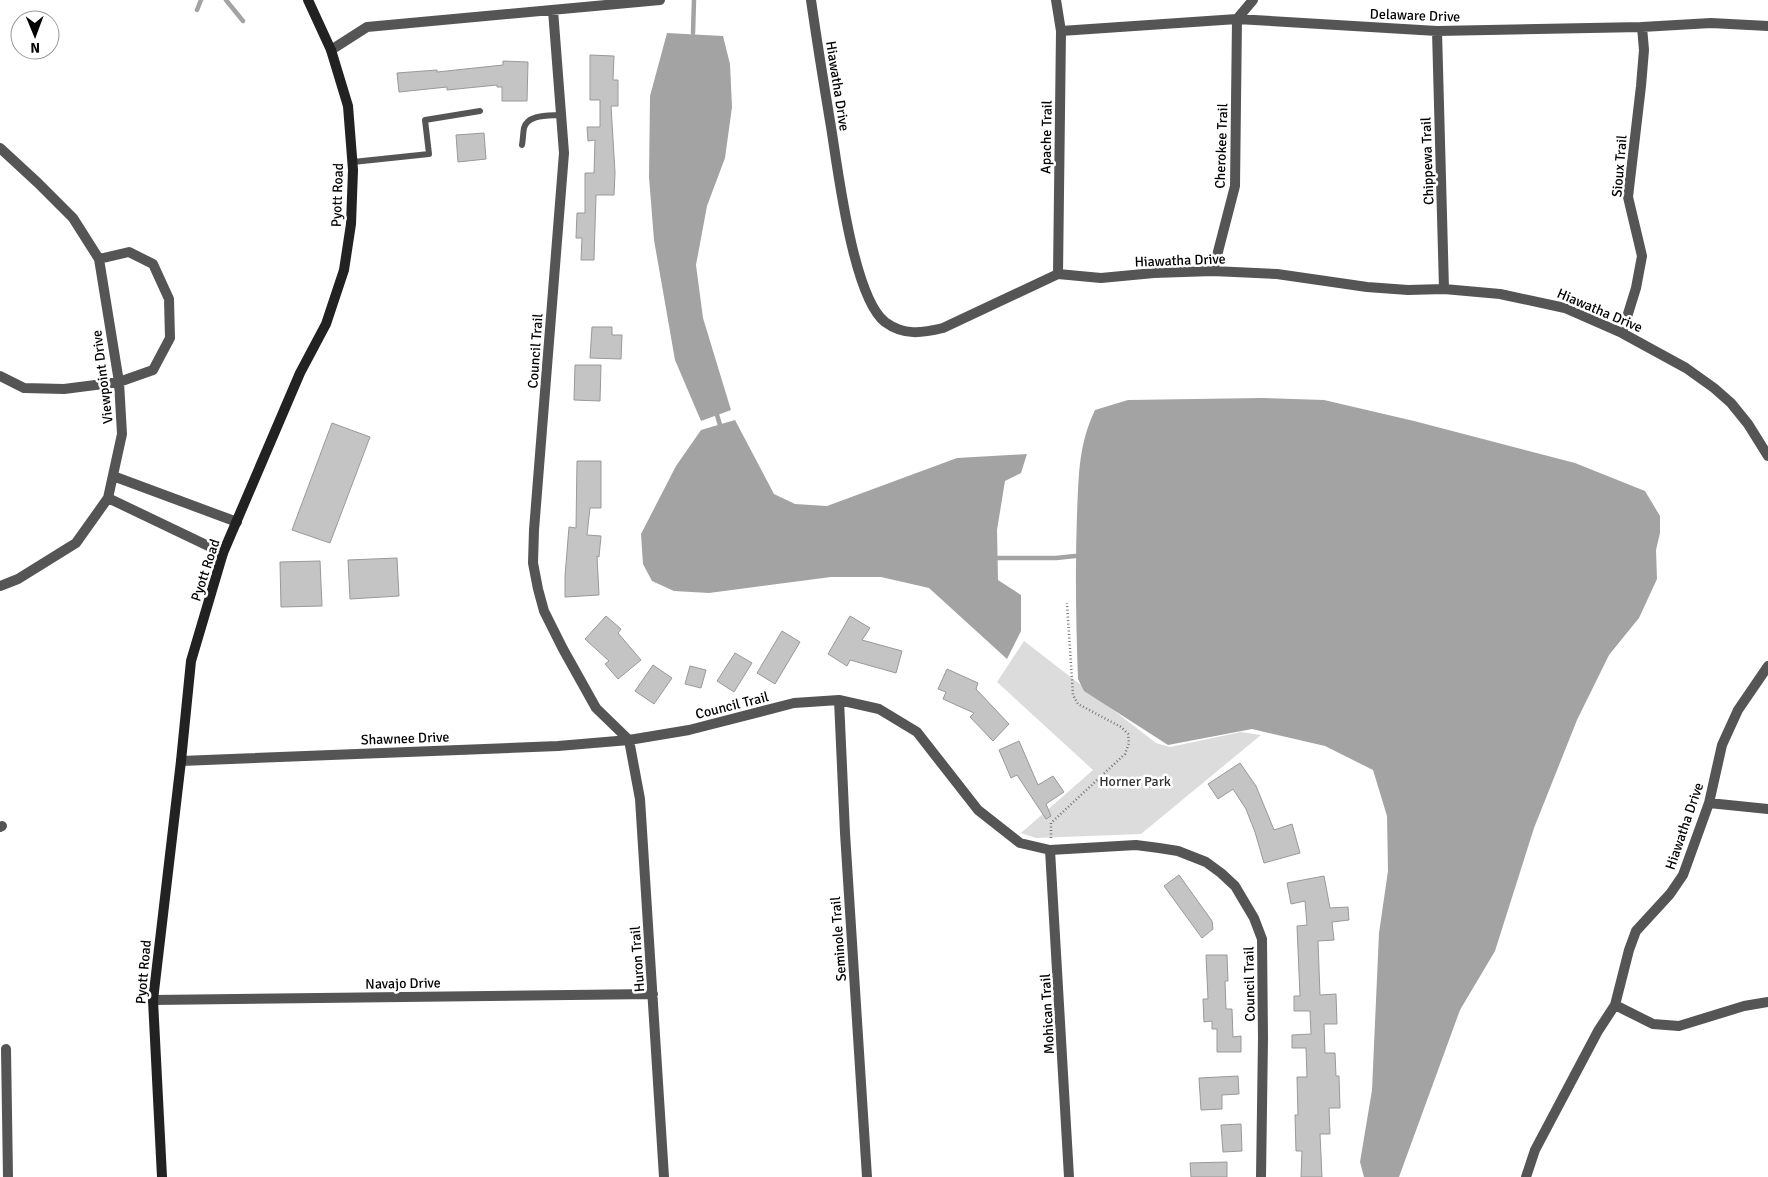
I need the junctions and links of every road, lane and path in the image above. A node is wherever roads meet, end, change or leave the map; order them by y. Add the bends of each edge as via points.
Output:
1 (308, 0) edge
2 (660, 0) edge
3 (811, 0) edge
4 (1056, 0) edge
5 (1253, 0) edge
6 (553, 10) junction
7 (1237, 19) junction
8 (1768, 26) edge
9 (1642, 27) junction
10 (1061, 31) junction
11 (1437, 31) junction
12 (331, 50) junction
13 (480, 111) dead end
14 (561, 115) junction
15 (522, 145) dead end
16 (0, 148) edge
17 (353, 162) junction
18 (99, 258) junction
19 (1213, 271) junction
20 (1058, 274) junction
21 (1444, 289) junction
22 (1622, 333) junction
23 (0, 376) edge
24 (119, 382) junction
25 (1768, 456) edge
26 (113, 476) junction
27 (108, 498) junction
28 (237, 522) junction
29 (223, 553) junction
30 (0, 586) edge
31 (1067, 603) dead end
32 (1768, 666) edge
33 (839, 700) junction
34 (629, 740) junction
35 (181, 761) junction
36 (1709, 803) junction
37 (1768, 809) edge
38 (1050, 850) junction
39 (653, 994) junction
40 (153, 1000) junction
41 (1768, 1002) edge
42 (1615, 1005) junction
43 (6, 1049) dead end
44 (8, 1177) edge
45 (162, 1177) edge
46 (664, 1177) edge
47 (867, 1177) edge
48 (1069, 1177) edge
49 (1261, 1177) edge
50 (1526, 1177) edge

1 - 12 street, Pyott Road
2 - 6 street
3 - 20 street, Hiawatha Drive via 849,234 861,278 874,308 884,321 910,333 943,328
4 - 10 street, Apache Trail
5 - 7 street
6 - 12 street via 367,27
6 - 14 street, Council Trail
7 - 10 street, Delaware Drive
7 - 11 street, Delaware Drive
7 - 19 street, Cherokee Trail via 1235,186
8 - 9 street, Delaware Drive via 1710,23
9 - 11 street, Delaware Drive
9 - 22 street, Sioux Trail via 1643,68 1628,197 1642,256
10 - 20 street, Apache Trail
11 - 21 street, Chippewa Trail
12 - 17 street, Pyott Road via 348,106
13 - 17 lane via 425,120 429,154
14 - 15 lane via 529,120 524,126
14 - 34 street, Council Trail via 564,153 533,562 544,611 563,649 596,708
16 - 18 street, Viewpoint Drive via 73,218
17 - 28 street, Pyott Road via 351,224 344,270 326,324 300,373
18 - 24 street, Viewpoint Drive
18 - 24 street via 129,252 153,264 169,299 170,338 153,370
19 - 20 street, Hiawatha Drive via 1101,278
19 - 21 street, Hiawatha Drive via 1277,274 1392,289
21 - 22 street, Hiawatha Drive via 1500,294 1546,303 1566,308
22 - 25 street, Hiawatha Drive via 1686,368 1714,388 1748,424
23 - 24 street via 24,388 64,389
24 - 26 street, Viewpoint Drive via 122,434
26 - 27 street, Viewpoint Drive
26 - 28 street
27 - 29 street
27 - 30 street, Viewpoint Drive via 76,543 18,580
28 - 29 street, Pyott Road
29 - 35 street, Pyott Road via 190,660
31 - 38 path via 1073,694 1078,704 1122,727 1128,734 1129,743 1124,754 1051,823
32 - 36 street, Hiawatha Drive via 1738,710 1722,745
33 - 34 street, Council Trail via 794,703 719,723
33 - 38 street, Council Trail via 879,709 918,732 978,810 1020,843
33 - 47 street, Seminole Trail
34 - 35 street, Shawnee Drive
34 - 39 street, Huron Trail via 640,799
35 - 40 street, Pyott Road
36 - 37 street
36 - 42 street, Hiawatha Drive via 1683,875 1636,931
38 - 48 street, Mohican Trail
38 - 49 street, Council Trail via 1136,846 1178,852 1206,862 1235,886 1262,939
39 - 40 street, Navajo Drive
39 - 46 street, Huron Trail
40 - 45 street, Pyott Road
41 - 42 street via 1679,1026 1653,1024
42 - 50 street, Hiawatha Drive via 1535,1150
43 - 44 street

